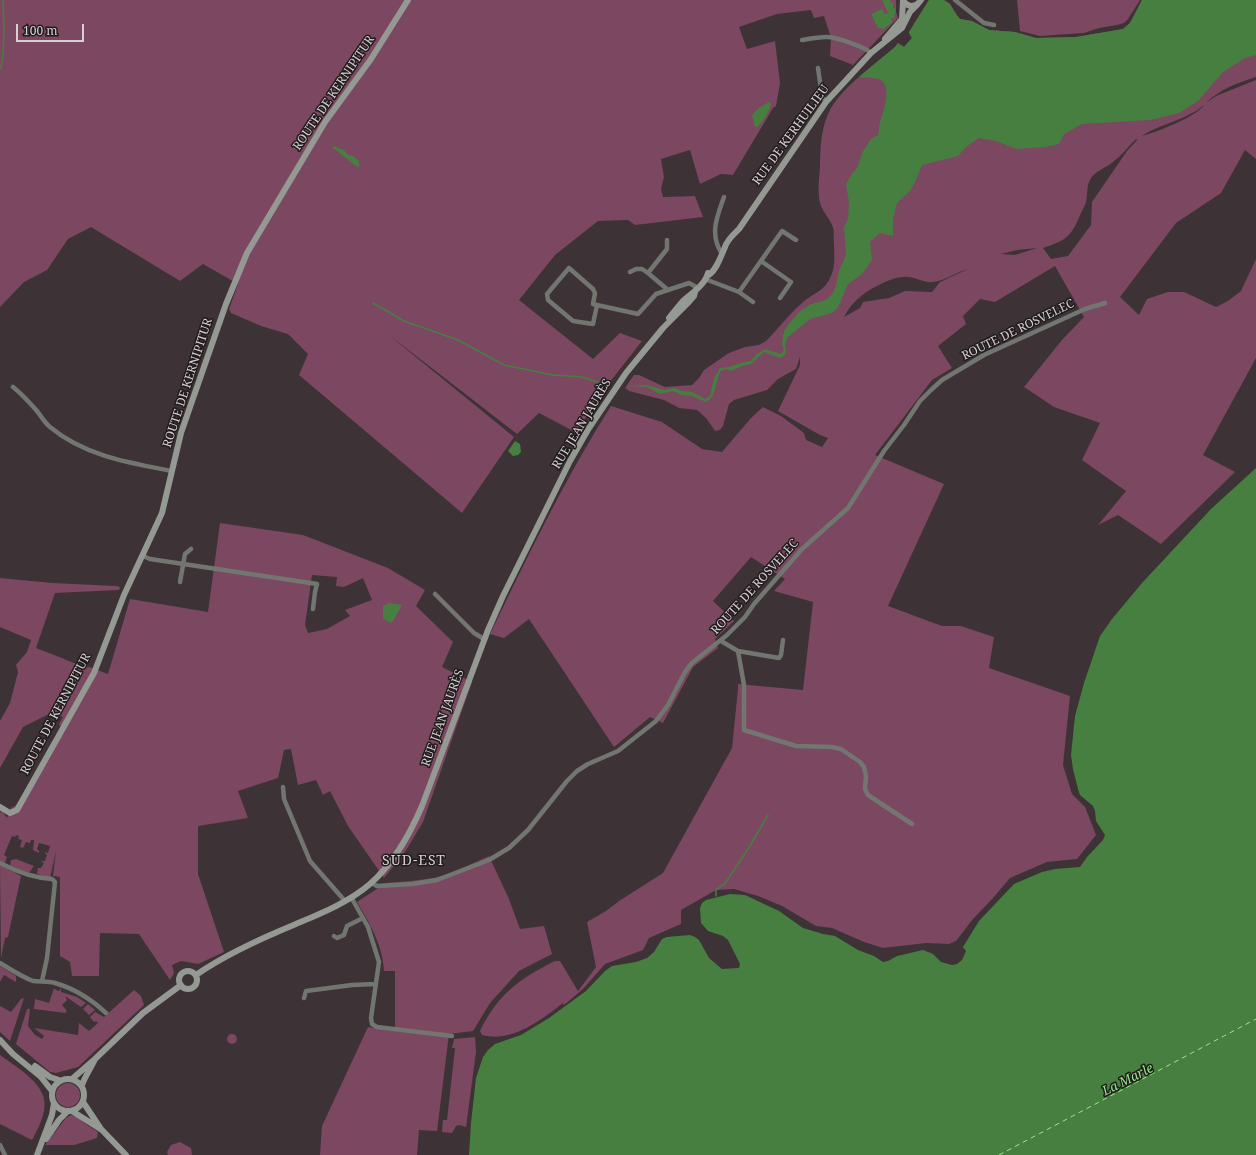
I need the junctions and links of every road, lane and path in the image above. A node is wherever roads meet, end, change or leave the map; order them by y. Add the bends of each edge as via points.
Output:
1 (408, 0) edge
2 (955, 0) edge
3 (903, 1) edge
4 (919, 2) edge
5 (994, 25) dead end
6 (802, 40) dead end
7 (885, 41) junction
8 (871, 53) junction
9 (818, 68) dead end
10 (826, 102) junction
11 (724, 197) dead end
12 (667, 240) dead end
13 (796, 240) dead end
14 (723, 253) junction
15 (761, 261) junction
16 (630, 272) dead end
17 (648, 273) junction
18 (706, 277) junction
19 (668, 290) junction
20 (696, 290) junction
21 (739, 292) junction
22 (780, 298) dead end
23 (753, 302) dead end
24 (1105, 303) dead end
25 (597, 305) junction
26 (13, 387) dead end
27 (172, 471) junction
28 (191, 549) dead end
29 (143, 556) junction
30 (183, 564) junction
31 (180, 582) dead end
32 (435, 594) dead end
33 (313, 609) dead end
34 (484, 639) junction
35 (782, 640) dead end
36 (721, 641) junction
37 (738, 651) junction
38 (283, 787) dead end
39 (0, 807) edge
40 (912, 824) dead end
41 (0, 863) edge
42 (372, 882) junction
43 (351, 897) junction
44 (345, 901) junction
45 (363, 918) junction
46 (334, 936) dead end
47 (0, 963) edge
48 (196, 975) junction
49 (42, 982) junction
50 (375, 984) junction
51 (181, 985) junction
52 (304, 998) dead end
53 (106, 1013) dead end
54 (452, 1036) dead end
55 (3, 1043) edge
56 (95, 1059) junction
57 (72, 1078) junction
58 (59, 1080) junction
59 (82, 1086) junction
60 (52, 1091) junction
61 (83, 1102) junction
62 (54, 1104) junction
63 (70, 1111) junction
64 (102, 1130) junction
65 (0, 1145) edge
66 (42, 1145) junction
67 (5, 1155) edge
68 (38, 1155) edge
69 (126, 1155) edge

1 - 27 main road, ROUTE DE KERNIPITUR via 325,122 247,252 190,407
2 - 5 street via 984,22
3 - 4 main road via 911,6
3 - 7 main road, RUE DE KERHUILIEU via 902,19
4 - 7 main road, RUE DE KERHUILIEU via 910,12 902,28
6 - 8 street via 836,37
7 - 8 main road, RUE DE KERHUILIEU
8 - 10 main road, RUE DE KERHUILIEU
9 - 10 street via 822,96
10 - 14 main road, RUE DE KERHUILIEU
11 - 14 street via 715,223 717,246
12 - 17 street via 667,249
13 - 15 street via 782,231
14 - 18 main road, RUE DE KERHUILIEU via 716,267
15 - 21 street
15 - 22 street via 791,282
16 - 17 street via 642,268
17 - 19 street
18 - 20 main road
18 - 21 street
19 - 20 street via 689,284
19 - 25 street via 656,294 638,314
20 - 34 main road, RUE JEAN JAURÈS via 694,296 663,328 621,380 589,428 570,461
21 - 23 street
24 - 36 street, ROUTE DE ROSVELEC via 1085,309 984,355 942,380 920,400 848,508 802,549 745,617
25 - 25 street via 593,304 593,289 569,268 547,294 548,300 573,321 593,324
26 - 27 street via 22,394 48,426 86,450
27 - 29 main road, ROUTE DE KERNIPITUR via 162,513
28 - 30 street via 185,554
29 - 30 street
29 - 39 main road, ROUTE DE KERNIPITUR via 124,595 94,673 17,810 10,813
30 - 31 street
30 - 33 street via 317,584
32 - 34 street via 474,633
34 - 42 main road, RUE JEAN JAURÈS via 416,819 398,852
35 - 37 street via 779,658
36 - 37 street
36 - 42 street, ROUTE DE ROSVELEC via 692,663 656,721 618,751 577,771 522,837 503,853 437,880 377,886
37 - 40 street via 744,685 744,730 796,746 841,749 864,767 865,789 868,795
38 - 44 street via 284,799 310,861
41 - 49 street via 22,874 52,879 55,882
42 - 43 main road, RUE JEAN JAURÈS
43 - 44 main road, RUE JEAN JAURÈS
43 - 45 street
44 - 48 main road, RUE JEAN JAURÈS via 245,946
45 - 46 street via 347,926 344,935 337,938
45 - 50 street via 371,934 379,962
47 - 49 street via 20,975
48 - 51 main road via 197,980 193,987 185,988
48 - 51 main road via 188,971 183,972 180,977
49 - 53 street via 54,983 84,994
50 - 52 street via 306,991
50 - 54 street via 372,1024
51 - 56 main road via 143,1013
55 - 58 main road via 46,1075
55 - 60 main road via 41,1077
56 - 57 main road
56 - 59 main road
57 - 58 main road
57 - 59 main road
58 - 60 main road
59 - 61 main road
60 - 62 main road
61 - 63 main road
61 - 64 main road
62 - 63 main road via 60,1109
62 - 66 main road
63 - 64 main road
63 - 66 main road via 58,1120
64 - 69 main road
65 - 67 street
66 - 68 main road

